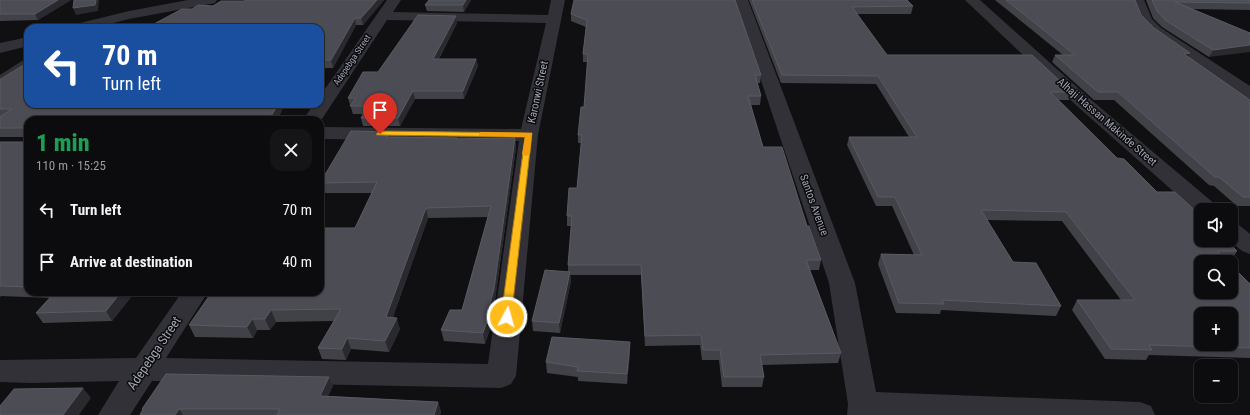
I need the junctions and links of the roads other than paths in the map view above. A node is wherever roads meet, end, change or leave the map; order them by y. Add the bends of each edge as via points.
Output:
1 (210, 0) edge
2 (394, 0) edge
3 (741, 0) edge
4 (972, 0) edge
5 (1137, 0) edge
6 (122, 4) dead end
7 (556, 9) edge
8 (382, 16) junction
9 (87, 24) edge
10 (94, 24) edge
11 (24, 41) edge
12 (0, 48) edge
13 (24, 67) edge
14 (0, 82) edge
15 (1250, 94) edge
16 (324, 102) edge
17 (324, 133) edge
18 (529, 135) junction
19 (1200, 203) edge
20 (1238, 236) edge
21 (1250, 246) edge
22 (192, 296) edge
23 (142, 369) junction
24 (0, 371) edge
25 (862, 409) edge
26 (113, 415) edge
27 (1140, 415) edge

1 - 10 street
2 - 8 street, Adepebga Street
3 - 25 street, Santos Avenue via 842,283
4 - 19 street, Alhaji Hassan Makinde Street via 1083,102
5 - 15 street via 1146,20 1156,30
6 - 9 street
7 - 8 street
7 - 18 street, Karonwi Street
8 - 16 street, Adepebga Street
11 - 12 street
13 - 14 street
17 - 18 street
18 - 23 street, Karonwi Street via 501,376
20 - 21 street
22 - 23 street, Adepebga Street
23 - 24 street
23 - 26 street, Adepebga Street
25 - 27 street

